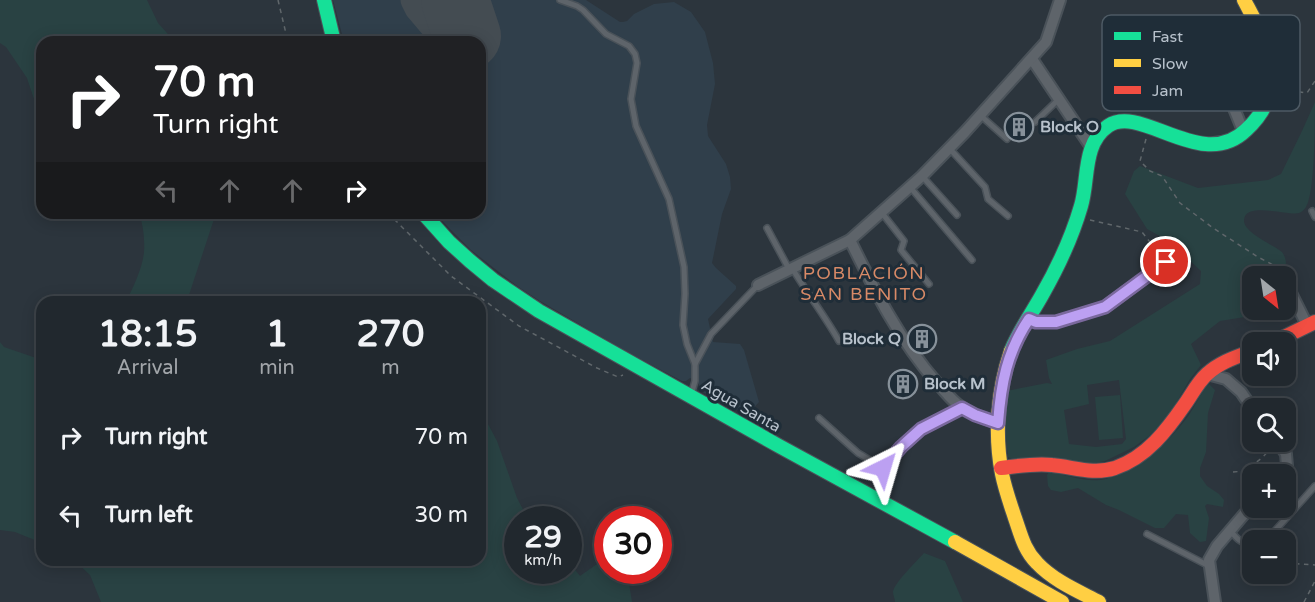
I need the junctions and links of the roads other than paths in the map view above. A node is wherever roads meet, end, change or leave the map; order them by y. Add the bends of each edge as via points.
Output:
1 (324, 0) edge
2 (560, 0) edge
3 (1060, 0) edge
4 (1244, 0) edge
5 (1252, 15) edge
6 (333, 36) edge
7 (1032, 59) junction
8 (1059, 99) junction
9 (1235, 111) edge
10 (1262, 111) edge
11 (980, 115) junction
12 (1035, 122) dead end
13 (1244, 133) junction
14 (1007, 139) dead end
15 (1091, 147) junction
16 (950, 149) junction
17 (922, 176) junction
18 (910, 187) junction
19 (882, 213) junction
20 (957, 215) dead end
21 (1008, 216) dead end
22 (429, 219) edge
23 (767, 228) dead end
24 (850, 240) junction
25 (972, 260) dead end
26 (1166, 262) road end
27 (790, 268) junction
28 (929, 284) dead end
29 (758, 285) joint
30 (1296, 299) edge
31 (1029, 319) junction
32 (1311, 324) edge
33 (1295, 332) edge
34 (839, 342) dead end
35 (1242, 355) edge
36 (1237, 357) junction
37 (695, 364) junction
38 (1207, 374) junction
39 (1226, 379) junction
40 (691, 396) junction
41 (1245, 398) edge
42 (962, 408) junction
43 (819, 418) dead end
44 (998, 423) junction
45 (883, 468) joint
46 (1001, 468) junction
47 (1315, 486) edge
48 (1242, 516) edge
49 (1230, 530) junction
50 (1276, 530) edge
51 (1147, 534) dead end
52 (1242, 542) edge
53 (1209, 566) junction
54 (1054, 600) edge
55 (1099, 602) edge
56 (1215, 602) edge

1 - 6 street
2 - 37 lane via 583,10 606,34 635,54 631,99 636,126 669,199 684,267 683,325
3 - 7 street via 1046,42
4 - 5 street
7 - 8 street
7 - 11 street
8 - 12 lane
8 - 15 street
9 - 13 street
10 - 13 street
11 - 14 lane
11 - 16 street
13 - 15 street via 1208,145 1130,120 1107,127
15 - 31 street via 1078,218
16 - 17 street
16 - 21 lane via 985,187 988,199
17 - 18 street
17 - 20 lane
18 - 19 street
18 - 25 lane
19 - 24 street
19 - 28 lane via 904,241 901,250
22 - 40 street, Agua Santa via 470,261 516,297
23 - 27 lane
24 - 27 street
24 - 42 street via 902,337
26 - 31 street via 1105,307 1056,322
27 - 29 street
27 - 34 lane
29 - 37 lane via 711,334
30 - 32 street
31 - 44 street via 1007,361
32 - 33 street
35 - 36 street
36 - 38 street
36 - 39 street
37 - 40 lane
38 - 39 street
38 - 46 street via 1160,437 1116,467 1098,472 1044,464
39 - 41 street
40 - 54 street, Agua Santa
42 - 44 street
42 - 45 street via 921,429
43 - 45 lane via 858,453
44 - 46 street
46 - 55 street via 1028,553 1044,570
47 - 50 lane
48 - 49 street
49 - 52 lane
49 - 53 street via 1217,546
51 - 53 lane
53 - 56 street

